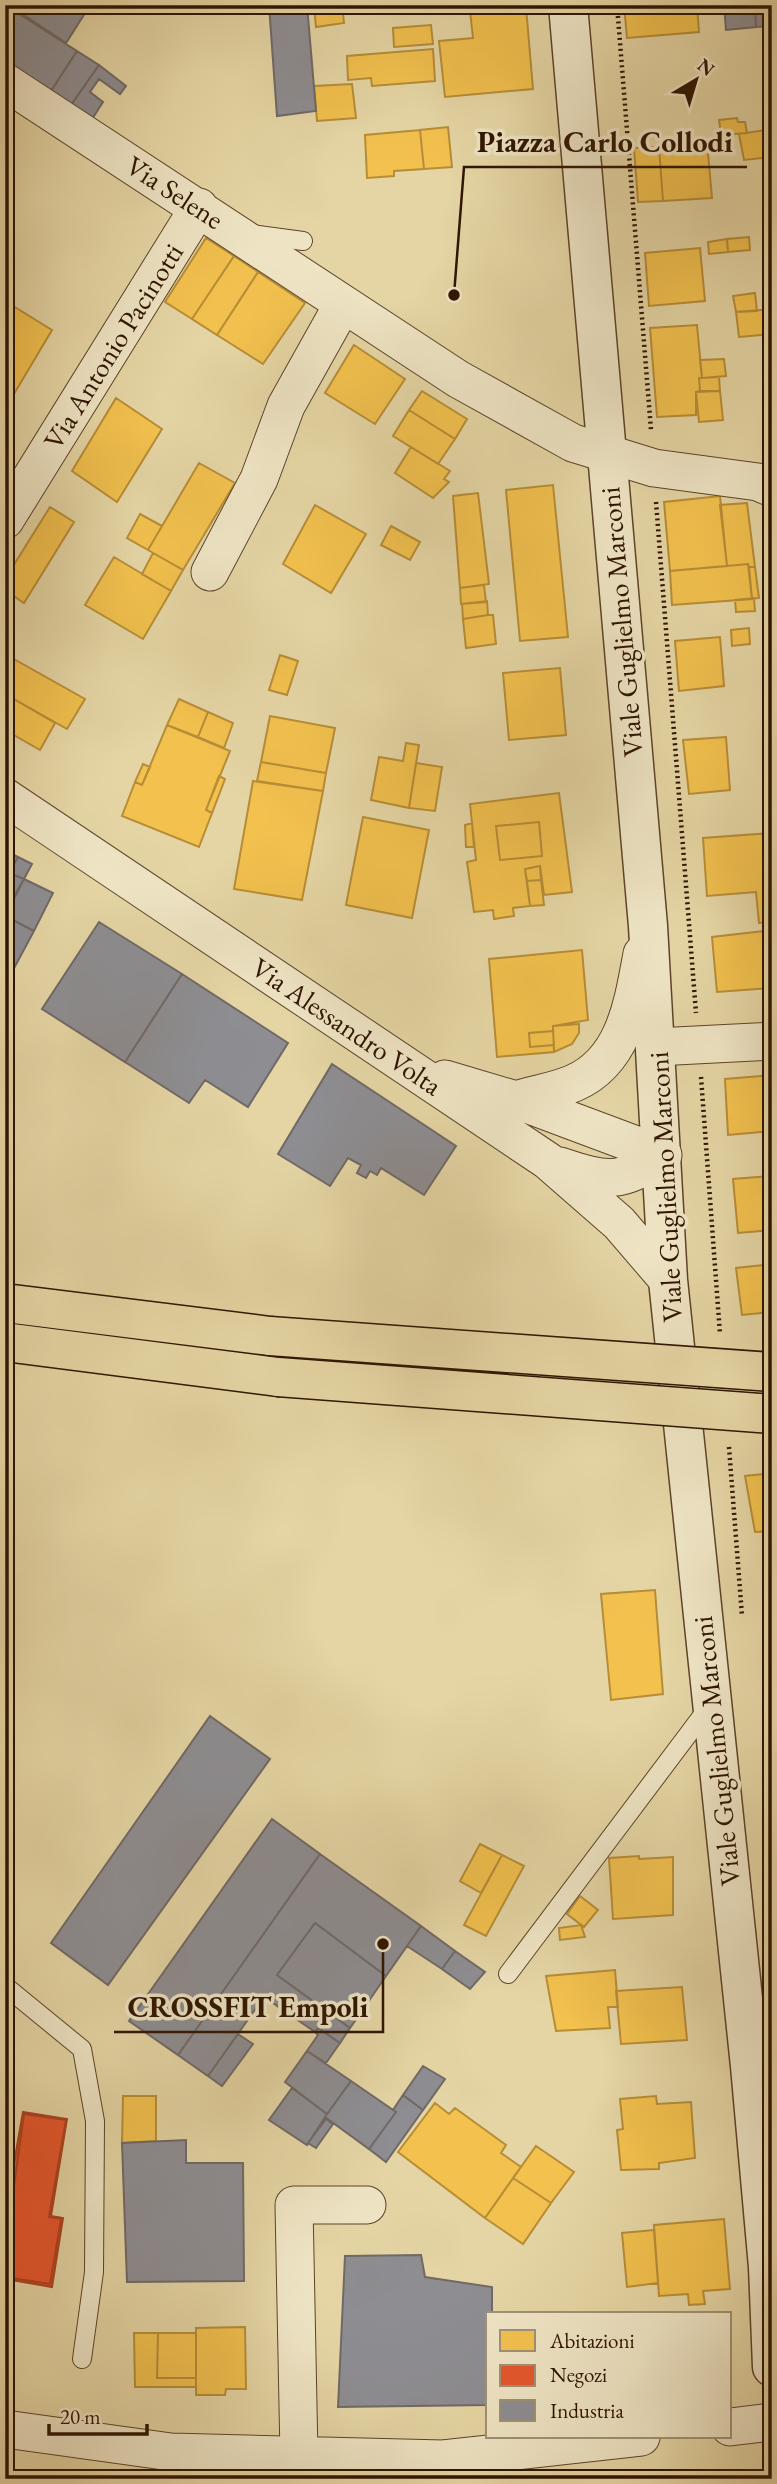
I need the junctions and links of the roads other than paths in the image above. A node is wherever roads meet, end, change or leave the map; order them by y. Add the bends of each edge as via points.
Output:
1 (568, 5) edge
2 (5, 82) edge
3 (199, 207) junction
4 (236, 232) junction
5 (303, 241) dead end
6 (343, 304) junction
7 (606, 453) junction
8 (772, 488) edge
9 (5, 520) edge
10 (210, 572) dead end
11 (5, 797) edge
12 (648, 926) junction
13 (772, 1041) edge
14 (656, 1047) junction
15 (414, 1069) junction
16 (516, 1100) junction
17 (663, 1155) junction
18 (548, 1161) junction
19 (668, 1280) junction
20 (5, 1303) edge
21 (5, 1342) edge
22 (772, 1371) edge
23 (772, 1414) edge
24 (711, 1705) junction
25 (508, 1974) dead end
26 (5, 1986) edge
27 (761, 2065) edge
28 (367, 2205) dead end
29 (82, 2359) dead end
30 (772, 2367) edge
31 (772, 2422) edge
32 (732, 2427) edge
33 (5, 2429) edge
34 (632, 2438) edge
35 (299, 2456) junction

1 - 7 street, Viale Guglielmo Marconi
2 - 3 street, Via Selene
3 - 4 street, Via Selene
3 - 9 street, Via Antonio Pacinotti
4 - 5 lane
4 - 6 street, Via Selene
6 - 7 street, Via Selene via 458,379 573,443
6 - 10 street via 286,406 258,479
7 - 8 street, Via Selene via 654,468 758,482
7 - 12 street, Viale Guglielmo Marconi
11 - 15 street, Via Alessandro Volta
12 - 14 street, Viale Guglielmo Marconi
12 - 16 street via 628,1022 608,1056 575,1083
13 - 14 street
14 - 17 street, Viale Guglielmo Marconi
15 - 16 street
15 - 18 street, Via Alessandro Volta
16 - 17 street
17 - 18 street via 630,1174 598,1179
17 - 19 street, Viale Guglielmo Marconi
18 - 19 street, Via Alessandro Volta via 619,1223
19 - 24 street, Viale Guglielmo Marconi
20 - 22 highway, bridge via 270,1336
21 - 23 highway, bridge via 278,1377
24 - 25 lane
24 - 27 street, Viale Guglielmo Marconi
26 - 29 lane via 82,2049 94,2121 94,2272
27 - 30 street, Viale Guglielmo Marconi
28 - 35 street via 294,2205
31 - 32 street
33 - 35 street via 171,2452
34 - 35 street via 443,2459

